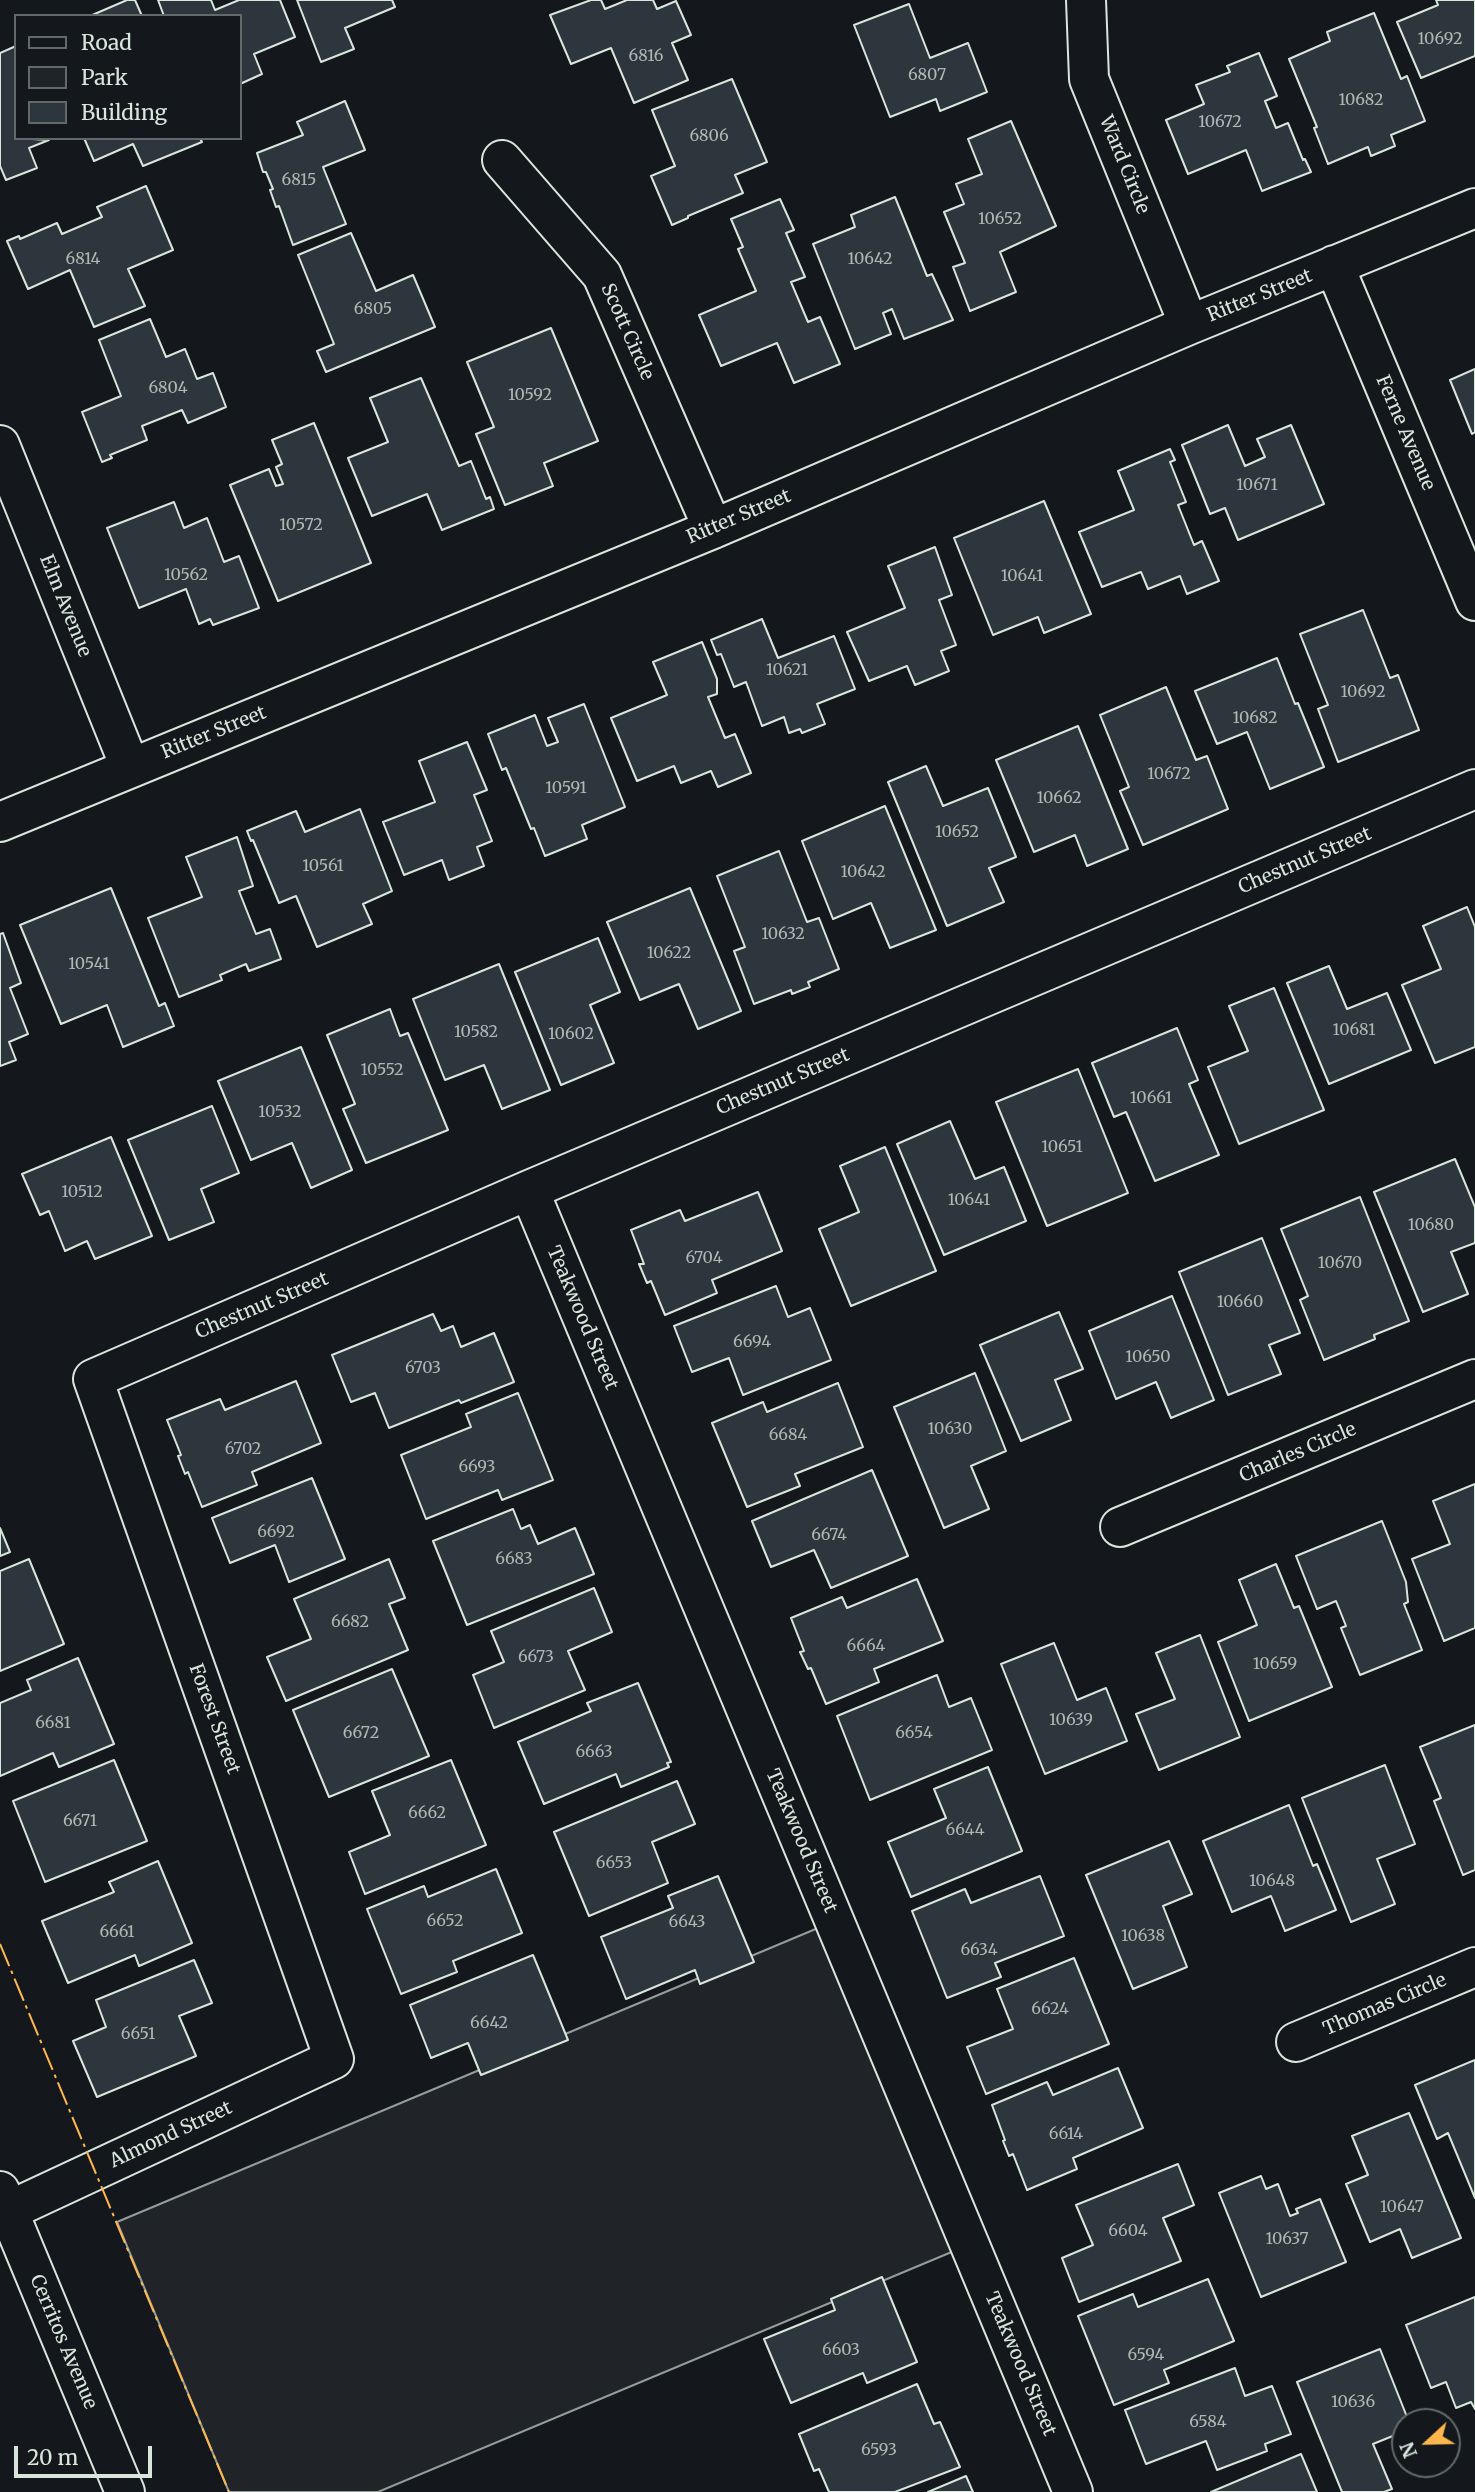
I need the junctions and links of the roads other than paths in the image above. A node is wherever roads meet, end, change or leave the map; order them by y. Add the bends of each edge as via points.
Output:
1 (1086, 0) edge
2 (502, 160) dead end
3 (1475, 208) edge
4 (1334, 265) junction
5 (1189, 325) junction
6 (0, 445) edge
7 (713, 529) junction
8 (1475, 601) edge
9 (130, 767) junction
10 (1475, 789) edge
11 (0, 821) edge
12 (528, 1190) junction
13 (93, 1379) joint
14 (1475, 1380) edge
15 (1120, 1527) dead end
16 (1475, 1967) edge
17 (1296, 2042) dead end
18 (334, 2059) joint
19 (4, 2201) edge
20 (125, 2492) edge
21 (1073, 2492) edge

1 - 5 street, Ward Circle via 1089,79
2 - 7 street, Scott Circle via 603,275
3 - 4 street, Ritter Street
4 - 5 street, Ritter Street
4 - 8 street, Ferne Avenue
5 - 7 street, Ritter Street
6 - 9 street, Elm Avenue
7 - 9 street, Ritter Street
9 - 11 street, Ritter Street
10 - 12 street, Chestnut Street
12 - 13 street, Chestnut Street
12 - 21 street, Teakwood Street
13 - 18 street, Forest Street
14 - 15 street, Charles Circle
16 - 17 street, Thomas Circle
18 - 19 street, Almond Street
19 - 20 street, Cerritos Avenue

